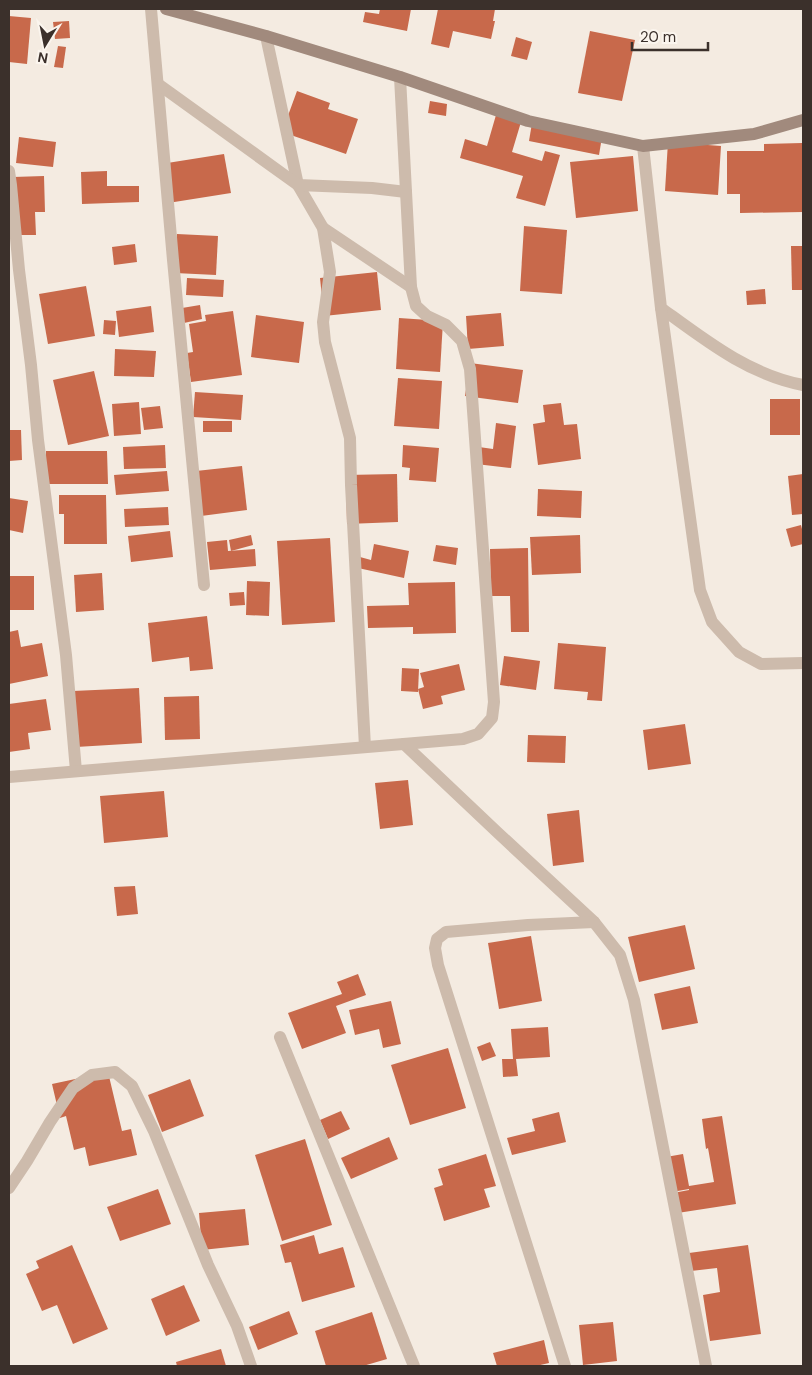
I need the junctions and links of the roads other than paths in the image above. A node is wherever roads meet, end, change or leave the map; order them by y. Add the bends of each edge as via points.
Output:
1 (151, 9) edge
2 (166, 9) edge
3 (266, 36) junction
4 (400, 77) junction
5 (158, 84) junction
6 (803, 120) edge
7 (643, 146) junction
8 (9, 171) edge
9 (298, 185) junction
10 (406, 192) junction
11 (324, 228) junction
12 (410, 288) junction
13 (661, 308) junction
14 (803, 385) edge
15 (204, 585) dead end
16 (803, 663) edge
17 (404, 744) junction
18 (365, 747) junction
19 (76, 771) junction
20 (9, 777) edge
21 (594, 922) junction
22 (280, 1037) dead end
23 (9, 1188) edge
24 (251, 1366) edge
25 (414, 1366) edge
26 (565, 1366) edge
27 (706, 1366) edge

1 - 5 street
2 - 3 street
3 - 4 street
3 - 9 street
4 - 7 street via 528,121
4 - 10 street
5 - 9 street
5 - 15 street
6 - 7 street via 754,134
7 - 13 street
8 - 19 street via 38,440 66,656
9 - 10 street
9 - 11 street
10 - 12 street
11 - 12 street
11 - 18 street via 330,272 323,322 325,342 350,438
12 - 17 street via 416,306 446,325 462,340 470,369 494,702 492,718 478,734 463,739
13 - 14 street via 713,346 749,367
13 - 16 street via 700,590 712,622 739,652 761,664
17 - 18 street
17 - 21 street
18 - 19 street
19 - 20 street
21 - 26 street via 446,932 437,939 435,948
21 - 27 street via 620,955 634,1000
22 - 25 street
23 - 24 street via 73,1088 92,1075 115,1072 132,1086 149,1122 237,1326

